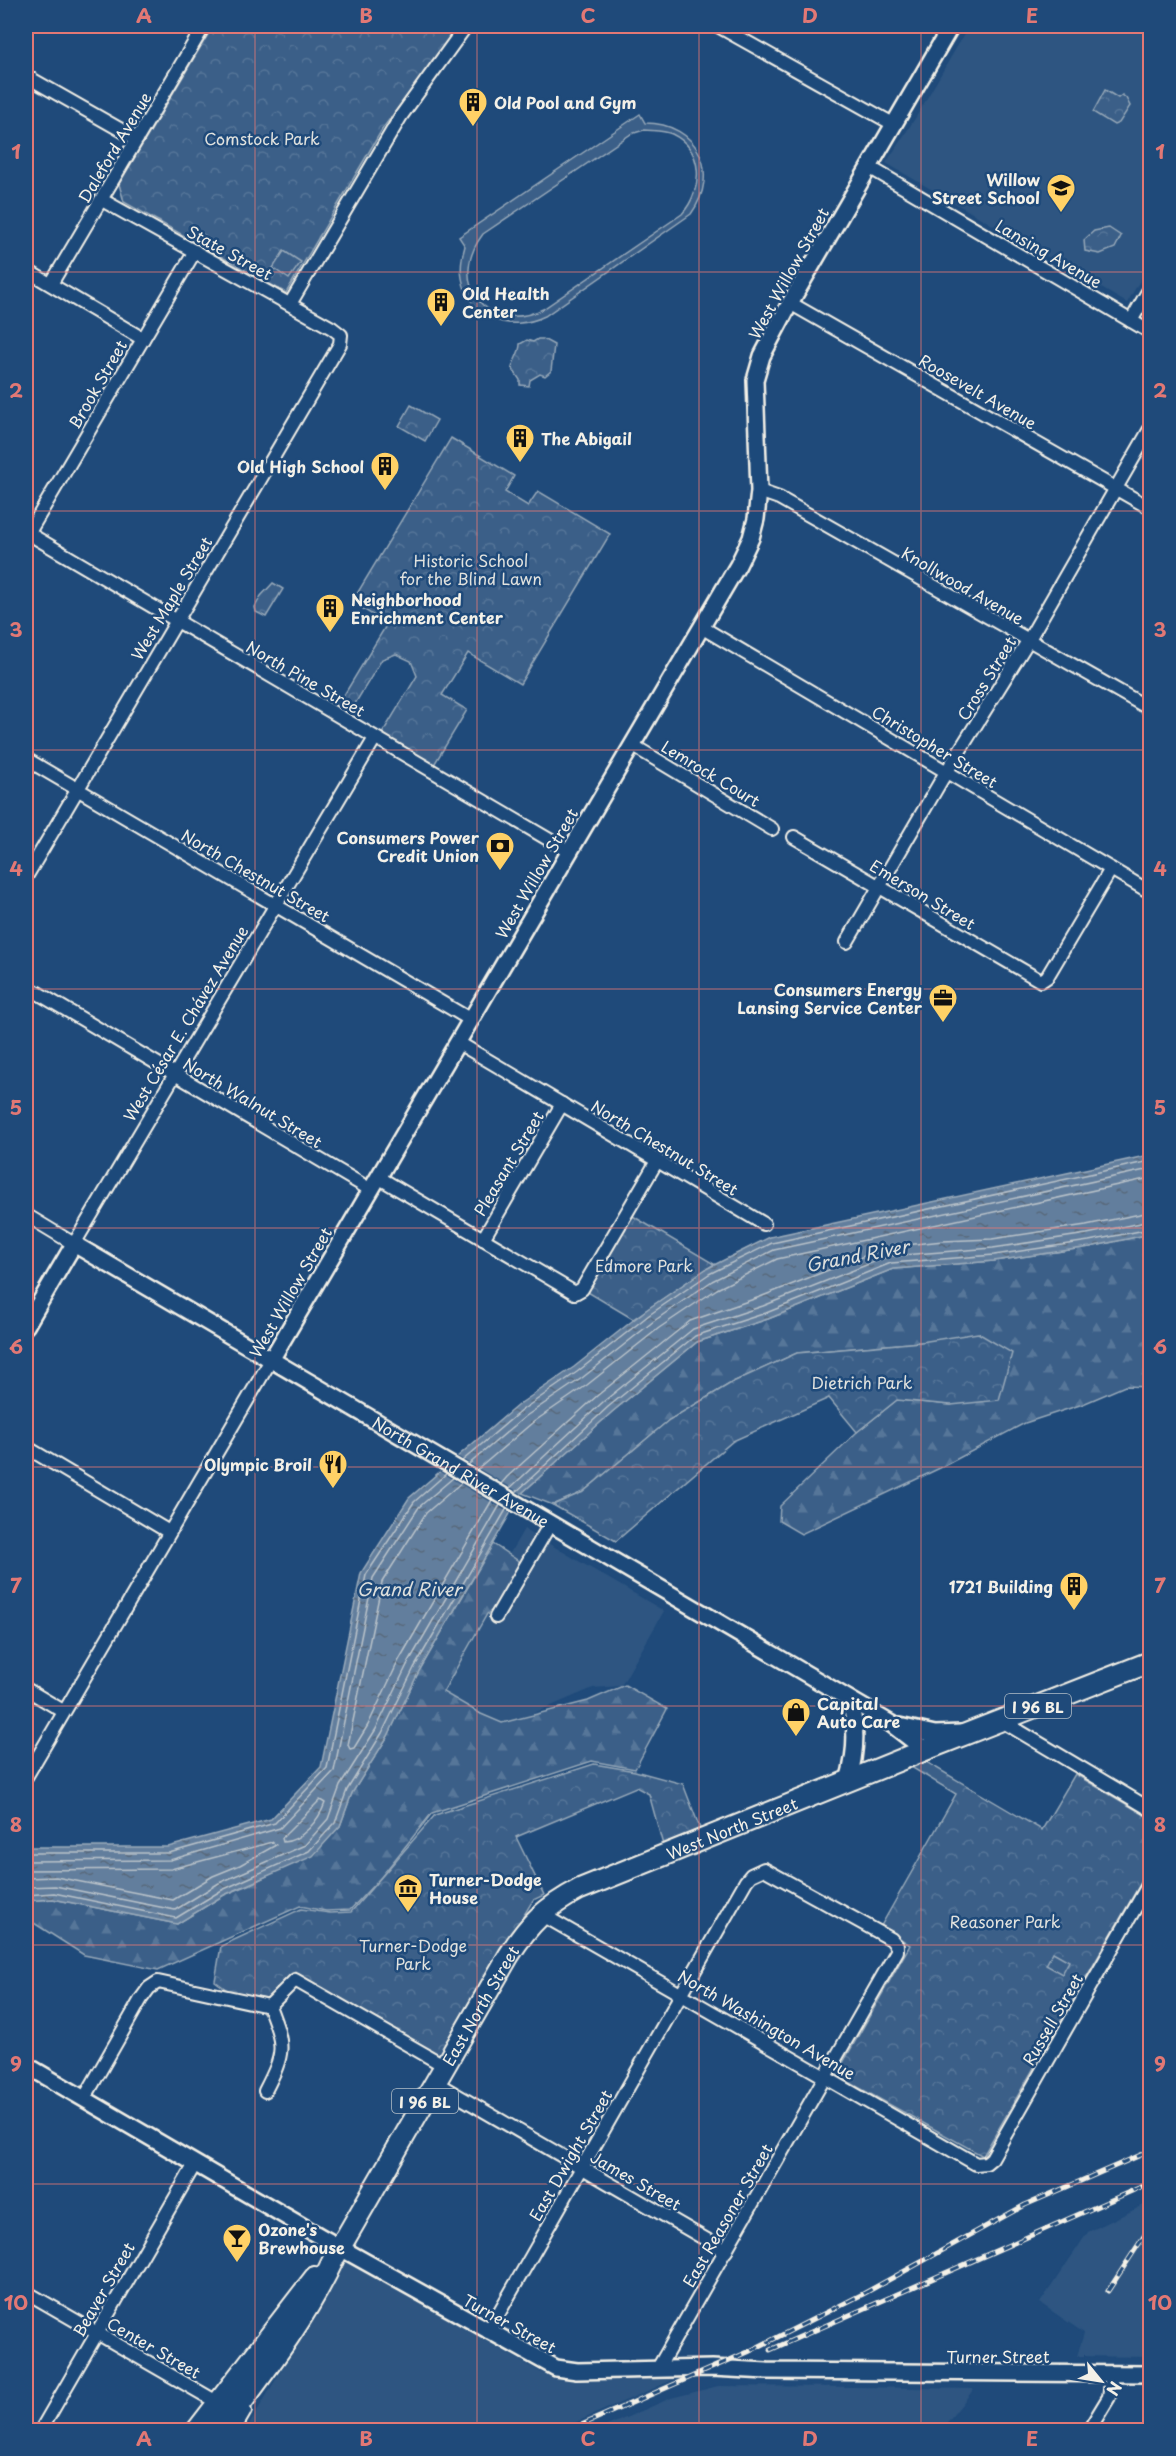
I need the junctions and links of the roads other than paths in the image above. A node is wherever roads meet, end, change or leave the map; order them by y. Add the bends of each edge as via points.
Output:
1 (204, 26) edge
2 (466, 26) edge
3 (718, 26) edge
4 (951, 26) edge
5 (26, 76) edge
6 (893, 124) junction
7 (137, 139) junction
8 (869, 167) junction
9 (102, 200) junction
10 (195, 251) junction
11 (26, 270) edge
12 (51, 284) junction
13 (1150, 288) edge
14 (790, 303) junction
15 (290, 304) junction
16 (1131, 321) junction
17 (1150, 332) edge
18 (341, 335) joint
19 (143, 339) junction
20 (1150, 429) edge
21 (1116, 488) junction
22 (759, 491) junction
23 (1150, 508) edge
24 (27, 533) edge
25 (176, 621) junction
26 (703, 628) junction
27 (1028, 641) junction
28 (1150, 709) edge
29 (375, 738) junction
30 (632, 745) junction
31 (26, 759) edge
32 (947, 772) junction
33 (77, 789) junction
34 (772, 829) dead end
35 (794, 837) dead end
36 (570, 852) junction
37 (1111, 869) junction
38 (26, 877) edge
39 (879, 887) junction
40 (1150, 892) edge
41 (275, 906) junction
42 (847, 942) dead end
43 (26, 986) edge
44 (471, 1020) junction
45 (457, 1042) junction
46 (176, 1075) junction
47 (562, 1104) junction
48 (657, 1161) junction
49 (375, 1183) junction
50 (26, 1215) edge
51 (764, 1224) dead end
52 (483, 1239) junction
53 (74, 1244) junction
54 (26, 1326) edge
55 (271, 1360) junction
56 (26, 1447) edge
57 (545, 1521) junction
58 (169, 1532) junction
59 (496, 1617) dead end
60 (1150, 1662) edge
61 (26, 1689) edge
62 (849, 1700) junction
63 (63, 1711) junction
64 (1002, 1721) junction
65 (890, 1723) junction
66 (970, 1732) junction
67 (925, 1750) junction
68 (26, 1777) edge
69 (848, 1781) junction
70 (1150, 1809) edge
71 (1150, 1882) edge
72 (541, 1914) junction
73 (897, 1946) joint
74 (681, 1995) junction
75 (268, 2006) junction
76 (26, 2065) edge
77 (440, 2074) junction
78 (825, 2077) junction
79 (265, 2091) dead end
80 (84, 2099) junction
81 (195, 2164) junction
82 (976, 2164) joint
83 (581, 2168) junction
84 (726, 2251) junction
85 (337, 2253) junction
86 (26, 2292) edge
87 (488, 2332) junction
88 (97, 2333) junction
89 (657, 2370) junction
90 (1112, 2374) junction
91 (1150, 2374) edge
92 (225, 2414) edge
93 (41, 2430) edge
94 (199, 2430) edge
95 (221, 2430) edge
96 (1089, 2430) edge

1 - 7 street, Daleford Avenue
2 - 15 street via 401,116
3 - 6 street
4 - 6 street, West Willow Street
5 - 7 street
6 - 8 street, West Willow Street
7 - 9 street, Daleford Avenue
8 - 14 street, West Willow Street
8 - 16 street, Lansing Avenue
9 - 10 street, State Street
9 - 12 street, Daleford Avenue
10 - 15 street, State Street
10 - 19 street, Brook Street
11 - 12 street
12 - 19 street
13 - 16 street
14 - 21 street, Roosevelt Avenue
14 - 22 street, West Willow Street via 762,356 755,380
15 - 18 street, State Street
16 - 17 street, Lansing Avenue
18 - 25 street, West Maple Street via 340,344
19 - 24 street, Brook Street
20 - 21 street, Cross Street
21 - 23 street, Roosevelt Avenue
21 - 27 street, Cross Street
22 - 26 street, West Willow Street via 751,538
22 - 27 street, Knollwood Avenue via 779,498
24 - 25 street, North Pine Street
25 - 29 street, North Pine Street
25 - 33 street, West Maple Street
26 - 30 street, West Willow Street
26 - 32 street, Christopher Street
27 - 28 street, Knollwood Avenue
27 - 32 street, Cross Street
29 - 36 street, North Pine Street
29 - 41 street, West César E. Chávez Avenue
30 - 34 street, Lemrock Court
30 - 36 street, West Willow Street
31 - 33 street, North Chestnut Street
32 - 37 street, Christopher Street
32 - 39 street, Cross Street
33 - 38 street, West Maple Street
33 - 41 street, North Chestnut Street
35 - 39 street, Emerson Street
36 - 44 street, West Willow Street
37 - 39 street, Emerson Street via 1041,981
37 - 40 street, Christopher Street
39 - 42 street, Cross Street
41 - 44 street, North Chestnut Street
41 - 46 street, West César E. Chávez Avenue
43 - 46 street, North Walnut Street
44 - 45 street, West Willow Street
45 - 47 street, North Chestnut Street
45 - 49 street, West Willow Street
46 - 49 street, North Walnut Street
46 - 53 street, West César E. Chávez Avenue
47 - 48 street, North Chestnut Street
47 - 52 street, Pleasant Street
48 - 51 street, North Chestnut Street
48 - 52 street, North Walnut Street via 582,1289 575,1293
49 - 52 street, North Walnut Street
49 - 55 street, West Willow Street
50 - 53 street
53 - 54 street, West César E. Chávez Avenue
53 - 55 street, North Grand River Avenue
55 - 57 street, North Grand River Avenue
55 - 58 street, West Willow Street
56 - 58 street
57 - 59 street
57 - 62 street, North Grand River Avenue
58 - 63 street, West Willow Street
60 - 64 main road, I 96 BL
61 - 63 street
62 - 65 street, North Grand River Avenue
62 - 69 street via 856,1721
63 - 68 street, West Willow Street
64 - 66 main road, I 96 BL
64 - 70 street
65 - 66 street via 935,1734
65 - 67 street, North Grand River Avenue
66 - 67 main road, I 96 BL
67 - 69 main road, West North Street / I 96 BL
69 - 72 main road, West North Street / I 96 BL via 580,1889
71 - 82 street, Russell Street via 992,2158
72 - 74 street, North Washington Avenue
72 - 77 main road, East North Street / I 96 BL via 524,1931
73 - 74 street, East Dwight Street via 770,1871 757,1870 746,1881
73 - 78 street, East Reasoner Street
74 - 78 street, North Washington Avenue
74 - 83 street, East Dwight Street
75 - 77 street, James Street via 295,1980
75 - 79 street via 281,2048 280,2062
75 - 80 street via 158,1982 141,1999
76 - 80 street, Turner Street
77 - 83 street, James Street
77 - 85 main road, East North Street / I 96 BL
78 - 82 street, North Washington Avenue
78 - 84 street, East Reasoner Street
80 - 81 street, Turner Street
81 - 85 street, Turner Street
81 - 88 street, Beaver Street
83 - 84 street, James Street
83 - 87 street, East Dwight Street
84 - 89 street, East Reasoner Street
85 - 87 street, Turner Street
85 - 92 main road, East North Street / I 96 BL via 316,2276
85 - 92 main road, East North Street / I 96 BL via 310,2305 271,2363
86 - 88 street, Center Street
87 - 89 street, Turner Street via 556,2368
88 - 92 street, Center Street
88 - 93 street, Beaver Street
89 - 90 street, Turner Street
90 - 91 street, Turner Street
90 - 96 street via 1109,2397
92 - 94 main road
92 - 95 main road, I 96 BL

